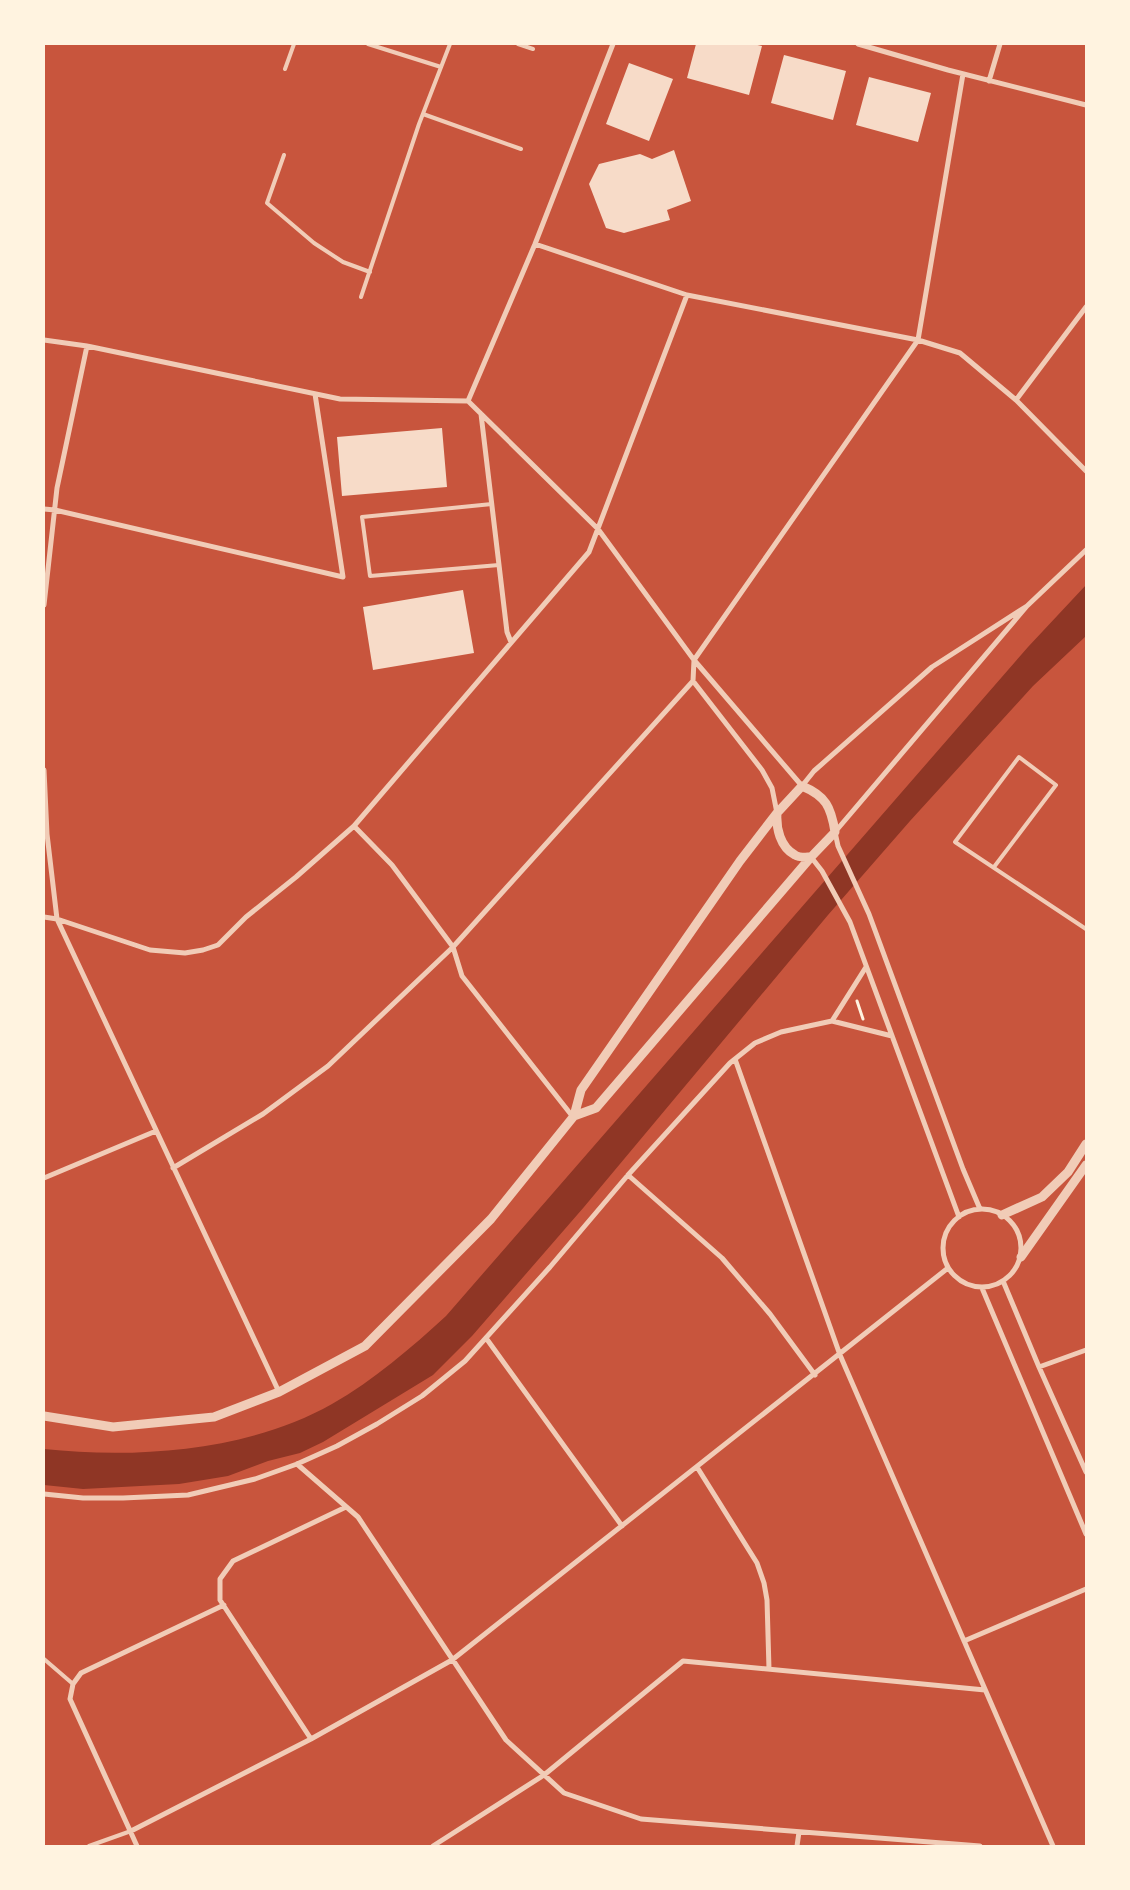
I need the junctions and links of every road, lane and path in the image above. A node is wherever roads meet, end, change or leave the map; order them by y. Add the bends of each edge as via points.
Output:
1 (294, 44) edge
2 (368, 44) edge
3 (450, 44) edge
4 (518, 44) edge
5 (613, 44) edge
6 (858, 44) edge
7 (1000, 44) edge
8 (533, 49) dead end
9 (441, 67) junction
10 (285, 69) dead end
11 (963, 74) junction
12 (989, 81) junction
13 (1086, 105) edge
14 (423, 114) junction
15 (521, 149) dead end
16 (284, 155) dead end
17 (535, 244) junction
18 (370, 272) junction
19 (687, 295) junction
20 (361, 297) dead end
21 (1086, 307) edge
22 (44, 340) edge
23 (918, 340) junction
24 (87, 346) junction
25 (315, 394) junction
26 (1016, 400) junction
27 (468, 401) junction
28 (481, 414) junction
29 (1086, 471) edge
30 (492, 504) junction
31 (44, 509) edge
32 (54, 510) junction
33 (598, 529) junction
34 (1086, 550) edge
35 (499, 565) junction
36 (44, 605) edge
37 (1027, 606) junction
38 (511, 642) junction
39 (694, 660) junction
40 (693, 681) junction
41 (44, 770) edge
42 (802, 786) junction
43 (778, 813) junction
44 (354, 826) junction
45 (835, 832) junction
46 (811, 857) junction
47 (994, 867) junction
48 (44, 917) edge
49 (57, 919) junction
50 (1086, 929) edge
51 (453, 947) junction
52 (866, 967) junction
53 (853, 988) junction
54 (832, 1021) junction
55 (867, 1030) junction
56 (892, 1036) junction
57 (735, 1059) junction
58 (573, 1116) junction
59 (156, 1131) junction
60 (1086, 1144) edge
61 (1086, 1165) edge
62 (173, 1168) junction
63 (628, 1175) junction
64 (44, 1178) edge
65 (980, 1209) junction
66 (1002, 1214) junction
67 (959, 1217) junction
68 (1021, 1257) junction
69 (948, 1268) junction
70 (1003, 1281) junction
71 (982, 1288) junction
72 (486, 1338) junction
73 (1086, 1350) edge
74 (840, 1355) junction
75 (1039, 1368) junction
76 (815, 1375) junction
77 (279, 1392) junction
78 (44, 1416) edge
79 (297, 1464) junction
80 (697, 1467) junction
81 (1086, 1472) edge
82 (44, 1494) edge
83 (346, 1507) junction
84 (622, 1526) junction
85 (1086, 1534) edge
86 (1086, 1588) edge
87 (224, 1605) junction
88 (964, 1641) junction
89 (44, 1659) edge
90 (452, 1660) junction
91 (769, 1669) junction
92 (73, 1684) junction
93 (985, 1690) junction
94 (311, 1739) junction
95 (544, 1775) junction
96 (130, 1831) junction
97 (799, 1832) junction
98 (90, 1846) edge
99 (137, 1846) edge
100 (433, 1846) edge
101 (797, 1846) edge
102 (980, 1846) edge
103 (1053, 1846) edge

1 - 10 lane
2 - 9 lane
3 - 9 lane
4 - 8 lane
5 - 17 street
6 - 11 street
7 - 12 street
9 - 14 lane
11 - 12 street
11 - 23 street
12 - 13 street
14 - 15 lane
14 - 18 lane
16 - 18 lane via 267,203 314,243 343,262
17 - 19 street
17 - 27 street
18 - 20 lane
19 - 23 street
19 - 33 street
21 - 26 street
22 - 24 street
23 - 26 street via 960,353
23 - 39 street
24 - 25 street
24 - 32 street
25 - 27 street via 340,399
25 - 32 street via 343,577
26 - 29 street
27 - 28 street
28 - 30 street
28 - 33 street
30 - 35 street
30 - 35 lane via 362,517 370,576
31 - 32 street
32 - 36 street
33 - 38 street via 589,552
33 - 39 street
34 - 37 street
35 - 38 street via 506,632
37 - 42 street via 932,667 814,771
37 - 45 street
38 - 44 street
39 - 40 street
39 - 42 street
40 - 43 street via 762,770 772,788
40 - 51 street
41 - 49 street via 47,834
42 - 43 street
42 - 45 street via 828,805
43 - 46 street via 780,837 788,849 794,855
43 - 58 street via 734,869 581,1090
44 - 49 street via 218,945 203,950 185,953 150,950
44 - 51 street via 392,865
45 - 46 street
45 - 65 street
46 - 52 street via 844,910
46 - 58 street via 596,1108
47 - 47 lane via 1056,786 1019,757 955,842
47 - 50 lane
48 - 49 street
49 - 59 street
51 - 58 street via 462,976
51 - 62 street via 328,1066 263,1114
52 - 53 street
52 - 56 street
53 - 54 street
53 - 55 path
54 - 55 street
54 - 57 street via 781,1032 755,1043
55 - 56 street
56 - 67 street
57 - 63 street
57 - 74 street
58 - 77 street via 491,1219 365,1346
59 - 62 street
59 - 64 street
60 - 66 street via 1068,1172 1042,1198
61 - 68 street
62 - 77 street
63 - 72 street
63 - 76 street via 722,1258 770,1314
65 - 66 street
65 - 67 street
66 - 68 street via 1018,1232
67 - 69 street via 948,1230 943,1243
68 - 70 street via 1016,1269
69 - 71 street via 957,1279
69 - 74 street
70 - 71 street
70 - 75 street
71 - 85 street
72 - 79 street via 465,1362 422,1396 377,1424
72 - 84 street
73 - 75 street
74 - 76 street
74 - 88 street
75 - 81 street
76 - 80 street
77 - 78 street via 214,1417 112,1427
79 - 82 street via 255,1479 188,1495 83,1498
79 - 83 street
80 - 84 street
80 - 91 street via 757,1564 764,1583
83 - 87 street via 233,1561 220,1579 220,1600
83 - 90 street via 358,1517
84 - 90 street
86 - 88 street
87 - 92 street via 81,1673
87 - 94 street
88 - 93 street
89 - 92 lane
90 - 94 street
90 - 95 street via 506,1740
91 - 93 street
91 - 95 street via 683,1661
92 - 96 street via 70,1700
93 - 103 street
94 - 96 street
95 - 97 street via 564,1792 641,1819
95 - 100 street
96 - 98 lane
96 - 99 street
97 - 101 street
97 - 102 street

